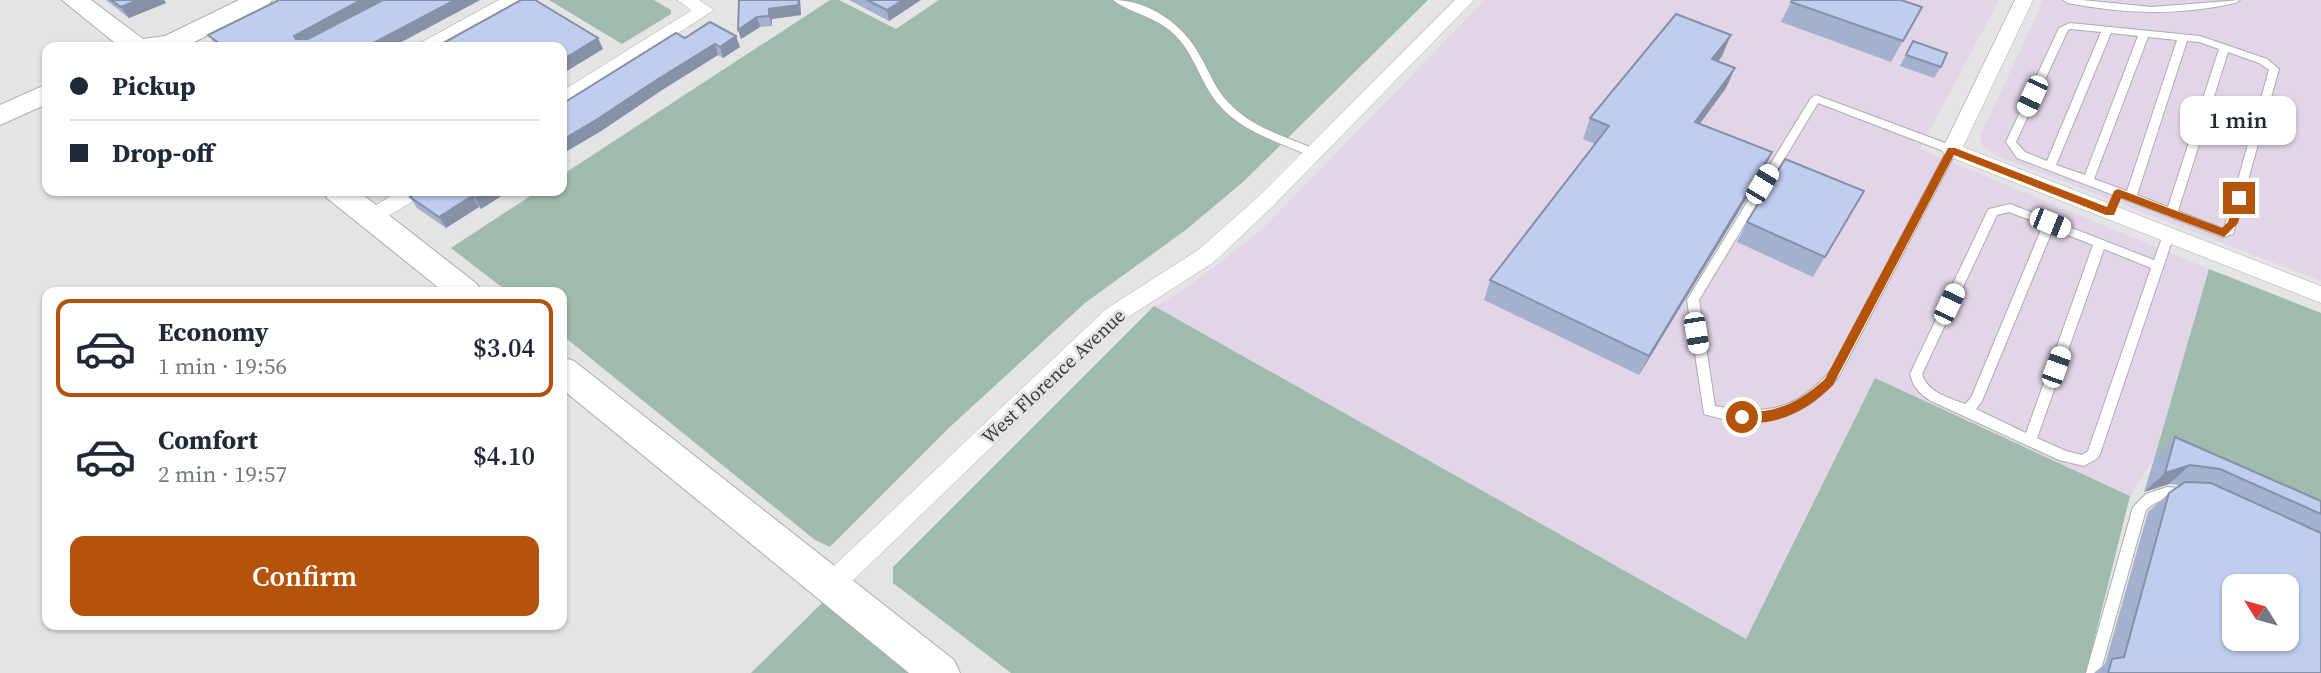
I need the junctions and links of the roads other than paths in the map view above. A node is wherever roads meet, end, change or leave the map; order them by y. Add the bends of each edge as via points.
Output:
1 (75, 0) edge
2 (223, 0) edge
3 (259, 0) edge
4 (512, 0) edge
5 (686, 0) edge
6 (1118, 0) edge
7 (1465, 0) edge
8 (2024, 0) edge
9 (2068, 0) edge
10 (2235, 0) edge
11 (2107, 30) junction
12 (2144, 34) junction
13 (2183, 38) junction
14 (133, 42) edge
15 (146, 42) edge
16 (173, 42) edge
17 (436, 42) edge
18 (2224, 48) junction
19 (42, 95) edge
20 (567, 96) edge
21 (0, 116) edge
22 (1952, 150) junction
23 (1314, 153) junction
24 (2050, 167) junction
25 (2088, 181) junction
26 (345, 196) edge
27 (406, 196) edge
28 (2130, 198) junction
29 (2114, 203) junction
30 (2172, 214) junction
31 (372, 217) junction
32 (2050, 223) junction
33 (2168, 235) junction
34 (2100, 243) junction
35 (2158, 266) junction
36 (460, 287) edge
37 (2321, 295) edge
38 (567, 374) edge
39 (1967, 410) junction
40 (2030, 441) junction
41 (2203, 500) edge
42 (830, 586) junction
43 (940, 673) edge
44 (2093, 673) edge

1 - 14 street
2 - 15 street
3 - 16 street
4 - 17 street
5 - 20 street via 705,10
6 - 23 lane via 1151,12 1176,29 1226,107 1243,120
7 - 23 street, West Florence Avenue
8 - 22 street
9 - 10 lane via 2155,10 2206,8
11 - 12 lane
11 - 24 lane
11 - 24 lane via 2064,28 2011,142 2021,155
12 - 13 lane
12 - 25 lane
13 - 18 lane
13 - 28 lane
18 - 30 lane
18 - 30 lane via 2274,69 2232,223 2224,233
19 - 21 street
22 - 22 lane via 1815,98 1693,300 1709,410 1761,418 1792,410 1821,392
22 - 29 street
23 - 42 street, West Florence Avenue via 1206,256 1114,315
24 - 25 lane
25 - 29 lane
26 - 31 street
27 - 31 street
28 - 29 lane
28 - 30 lane
29 - 33 street
31 - 36 street
32 - 34 lane
32 - 39 lane via 1976,401
32 - 39 lane via 2010,208 1993,212 1916,374 1917,383 1925,390
33 - 35 lane
33 - 37 street
34 - 35 lane
34 - 40 lane
35 - 40 lane via 2093,454 2084,461
38 - 42 street
39 - 40 lane
41 - 44 lane via 2171,491 2153,495 2140,507
42 - 43 street

